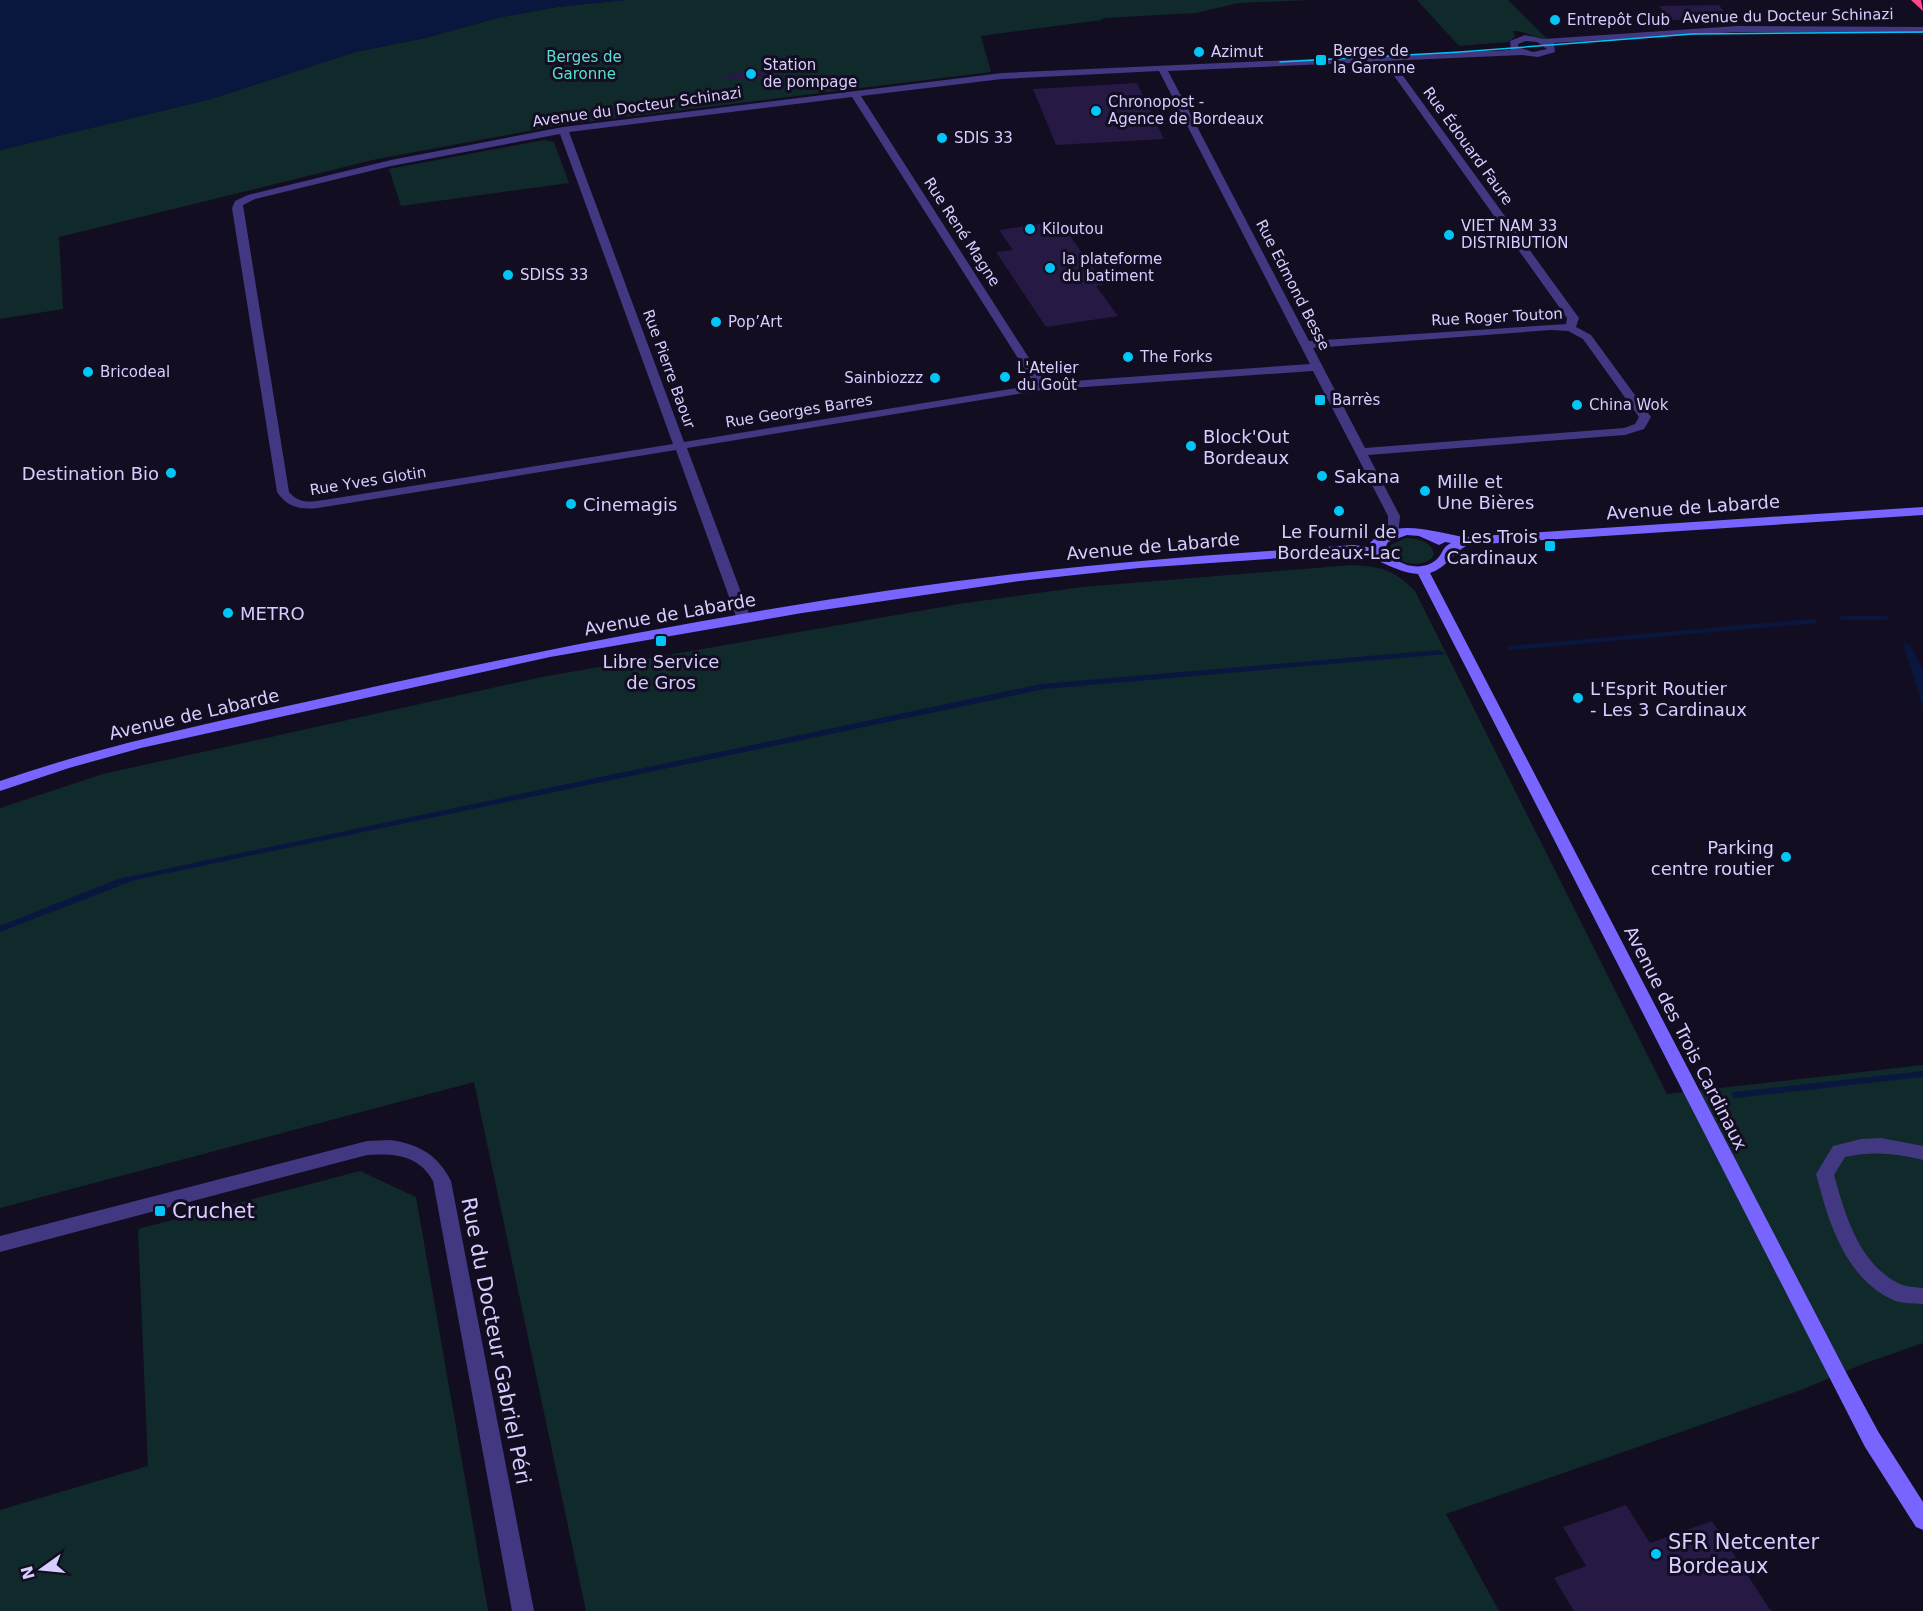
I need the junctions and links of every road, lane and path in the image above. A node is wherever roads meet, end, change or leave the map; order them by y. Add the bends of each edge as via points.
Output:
1 (1916, 0) edge
2 (1923, 8) edge
3 (1923, 32) edge
4 (1545, 41) junction
5 (1513, 43) junction
6 (1552, 50) junction
7 (1522, 52) junction
8 (1394, 58) junction
9 (1376, 60) junction
10 (1188, 67) junction
11 (1162, 68) junction
12 (1395, 71) junction
13 (855, 94) junction
14 (563, 130) junction
15 (239, 203) joint
16 (1570, 328) junction
17 (1305, 345) junction
18 (1316, 367) junction
19 (1042, 387) junction
20 (680, 446) junction
21 (1360, 452) junction
22 (1923, 511) edge
23 (1394, 516) junction
24 (1417, 531) junction
25 (1388, 536) junction
26 (1432, 536) junction
27 (1465, 541) junction
28 (1359, 549) junction
29 (1447, 554) junction
30 (1384, 558) junction
31 (1422, 570) junction
32 (744, 619) junction
33 (0, 786) edge
34 (1923, 1153) edge
35 (0, 1244) edge
36 (1923, 1296) edge
37 (1923, 1520) edge
38 (523, 1611) edge

1 - 2 highway
3 - 4 street, Avenue du Docteur Schinazi via 1737,29
3 - 6 street, Avenue du Docteur Schinazi via 1699,36
4 - 5 street, Avenue du Docteur Schinazi via 1525,39
4 - 6 street
5 - 7 street
5 - 10 street, Avenue du Docteur Schinazi via 1448,50 1250,58
6 - 7 street, Avenue du Docteur Schinazi via 1540,54
7 - 8 street, Avenue du Docteur Schinazi
8 - 9 street, Avenue du Docteur Schinazi
8 - 12 street
9 - 10 street, Avenue du Docteur Schinazi
9 - 12 street, Rue Édouard Faure
10 - 11 street, Avenue du Docteur Schinazi
11 - 13 street, Avenue du Docteur Schinazi via 1002,76
11 - 17 street, Rue Edmond Besse
12 - 16 street, Rue Édouard Faure via 1570,312
13 - 14 street, Avenue du Docteur Schinazi
13 - 19 street, Rue René Magne
14 - 15 street, Avenue du Docteur Schinazi via 390,163 252,196
14 - 20 street, Rue Pierre Baour
15 - 20 street, Rue Yves Glotin via 238,219 283,492 288,500 303,506 324,504
16 - 17 street, Rue Roger Touton
16 - 21 street, Rue Roger Touton via 1590,340 1635,402 1645,417 1640,426 1625,431
17 - 18 street, Rue Edmond Besse
18 - 19 street, Rue Georges Barres
18 - 21 street, Rue Edmond Besse
19 - 20 street, Rue Georges Barres
20 - 32 street, Rue Pierre Baour
21 - 23 street, Rue Edmond Besse
22 - 27 main road, Avenue de Labarde
23 - 24 street, Rue Edmond Besse
23 - 25 street
24 - 25 main road, Avenue de Labarde
24 - 26 main road, Avenue de Labarde
25 - 28 main road, Avenue de Labarde
25 - 30 main road via 1379,548
26 - 27 main road, Avenue de Labarde
26 - 29 main road via 1443,544
27 - 29 main road
28 - 30 main road, Avenue de Labarde
28 - 32 main road, Avenue de Labarde via 1057,572
29 - 31 main road via 1437,566
30 - 31 main road, Avenue de Labarde via 1401,567
31 - 37 main road, Avenue des Trois Cardinaux via 1840,1380 1872,1440
32 - 33 main road, Avenue de Labarde via 518,659 204,729 82,759
34 - 36 street via 1868,1144 1839,1151 1825,1174 1851,1248 1873,1276 1897,1293
35 - 38 street, Rue du Docteur Gabriel Péri via 380,1146 414,1151 432,1163 442,1181

